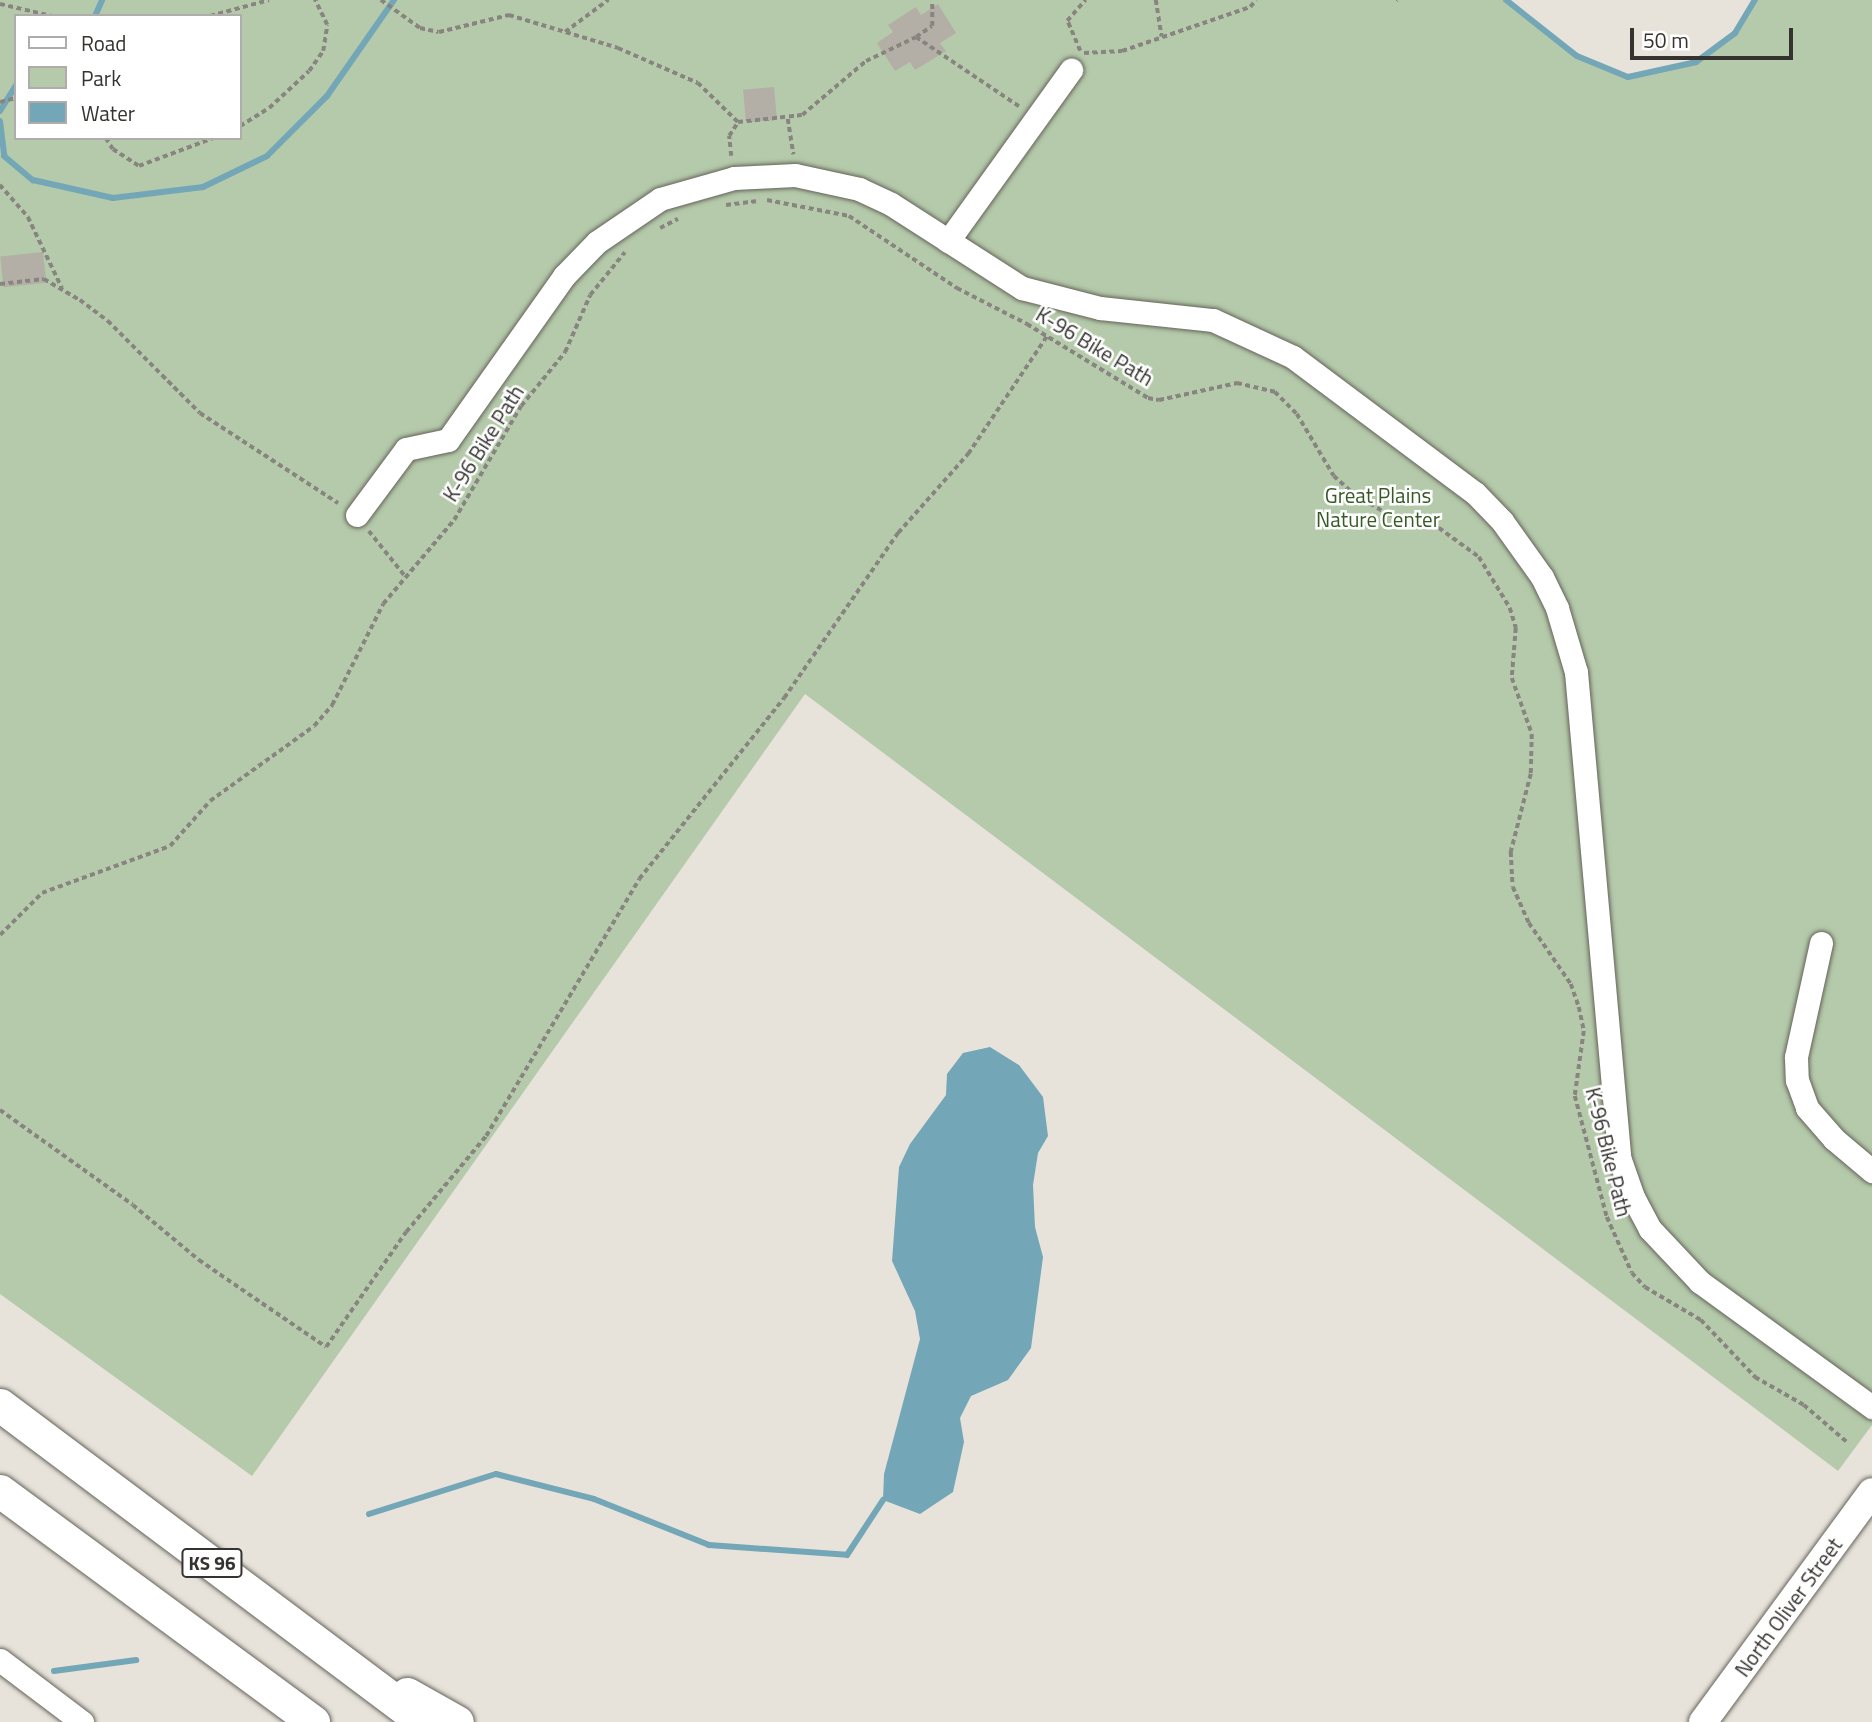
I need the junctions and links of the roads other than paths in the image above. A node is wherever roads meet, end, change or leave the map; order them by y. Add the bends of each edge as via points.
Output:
1 (1076, 62) road end
2 (948, 241) junction
3 (357, 515) road end
4 (1821, 943) dead end
5 (1872, 1171) edge
6 (0, 1405) edge
7 (1872, 1407) edge
8 (0, 1491) edge
9 (1872, 1492) edge
10 (325, 1648) junction
11 (0, 1660) edge
12 (237, 1666) junction
13 (82, 1722) edge
14 (295, 1722) edge
15 (313, 1722) edge
16 (423, 1722) edge
17 (457, 1722) edge
18 (1703, 1722) edge

1 - 2 street
2 - 3 street via 859,189 795,175 695,186 622,222 564,276 448,440 406,449
2 - 7 street via 992,272 1058,301 1213,320 1254,335 1293,357 1475,493 1529,554 1558,608 1576,672 1619,1157 1633,1197 1650,1229 1700,1282
4 - 5 street via 1796,1057 1797,1080 1807,1108
6 - 10 highway, KS 96
8 - 12 highway
9 - 18 main road, North Oliver Street
10 - 16 highway, KS 96
10 - 17 highway
11 - 13 street
12 - 14 highway
12 - 15 highway

